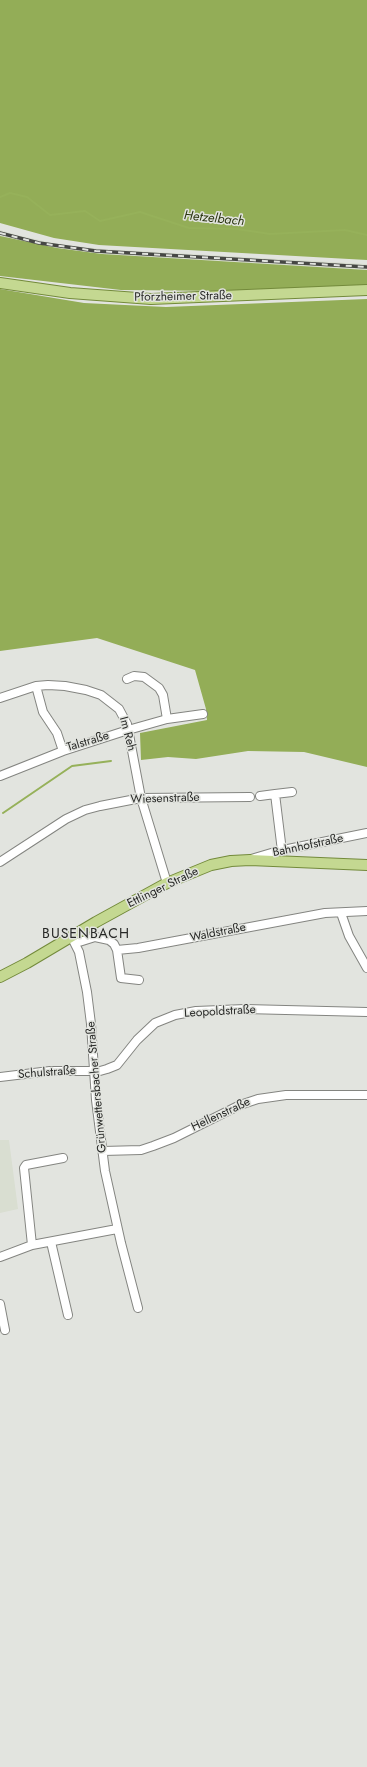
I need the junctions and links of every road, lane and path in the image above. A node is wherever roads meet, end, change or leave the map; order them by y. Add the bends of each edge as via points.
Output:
1 (0, 282) edge
2 (367, 290) edge
3 (127, 679) dead end
4 (36, 686) junction
5 (0, 698) edge
6 (203, 714) dead end
7 (167, 719) junction
8 (128, 730) junction
9 (62, 751) junction
10 (1, 773) edge
11 (292, 792) dead end
12 (275, 794) junction
13 (260, 796) dead end
14 (250, 797) dead end
15 (141, 798) junction
16 (367, 833) edge
17 (282, 851) junction
18 (250, 860) junction
19 (0, 862) edge
20 (367, 865) edge
21 (167, 883) junction
22 (367, 911) edge
23 (341, 913) junction
24 (74, 940) junction
25 (117, 950) junction
26 (364, 957) edge
27 (367, 968) edge
28 (0, 977) edge
29 (139, 980) dead end
30 (367, 1012) edge
31 (94, 1070) junction
32 (0, 1077) edge
33 (367, 1095) edge
34 (102, 1151) junction
35 (63, 1158) dead end
36 (117, 1228) junction
37 (51, 1242) junction
38 (32, 1245) junction
39 (0, 1257) edge
40 (0, 1304) edge
41 (138, 1308) dead end
42 (68, 1315) dead end
43 (5, 1330) dead end

1 - 2 main road, Pforzheimer Straße via 70,293 152,299
3 - 7 street via 134,676 144,677 159,688 163,695
4 - 5 street, Im Reh
4 - 8 street, Im Reh via 65,686 101,696 119,709
4 - 9 street via 43,712 56,733
6 - 7 street, Talstraße
7 - 8 street, Talstraße
8 - 9 street, Talstraße
8 - 15 street, Im Reh
9 - 10 street, Talstraße
11 - 12 street
12 - 13 street
12 - 17 street
14 - 15 street, Wiesenstraße
15 - 19 street, Wiesenstraße via 85,810 66,819
15 - 21 street, Im Reh
16 - 17 street, Bahnhofstraße
17 - 18 street, Bahnhofstraße
18 - 20 main road, Ettlinger Straße
18 - 21 main road, Ettlinger Straße via 211,866
21 - 24 main road, Ettlinger Straße
22 - 23 street, Waldstraße
23 - 25 street, Waldstraße via 325,913
23 - 26 street via 349,936
24 - 25 street via 104,938 114,944
24 - 28 main road, Ettlinger Straße
24 - 31 street, Grünwettersbacher Straße via 92,1024
25 - 29 street via 121,978
26 - 27 street
30 - 31 street, Leopoldstraße via 245,1009 196,1011 175,1015 155,1023 146,1030 117,1065
31 - 32 street, Schulstraße via 50,1070
31 - 34 street, Grünwettersbacher Straße
33 - 34 street, Hellenstraße via 286,1095 258,1099 153,1146 141,1150
34 - 36 street, Grünwettersbacher Straße
35 - 38 street via 26,1165 24,1168
36 - 37 street
36 - 41 street, Grünwettersbacher Straße
37 - 38 street
37 - 42 street
38 - 39 street
40 - 43 street

